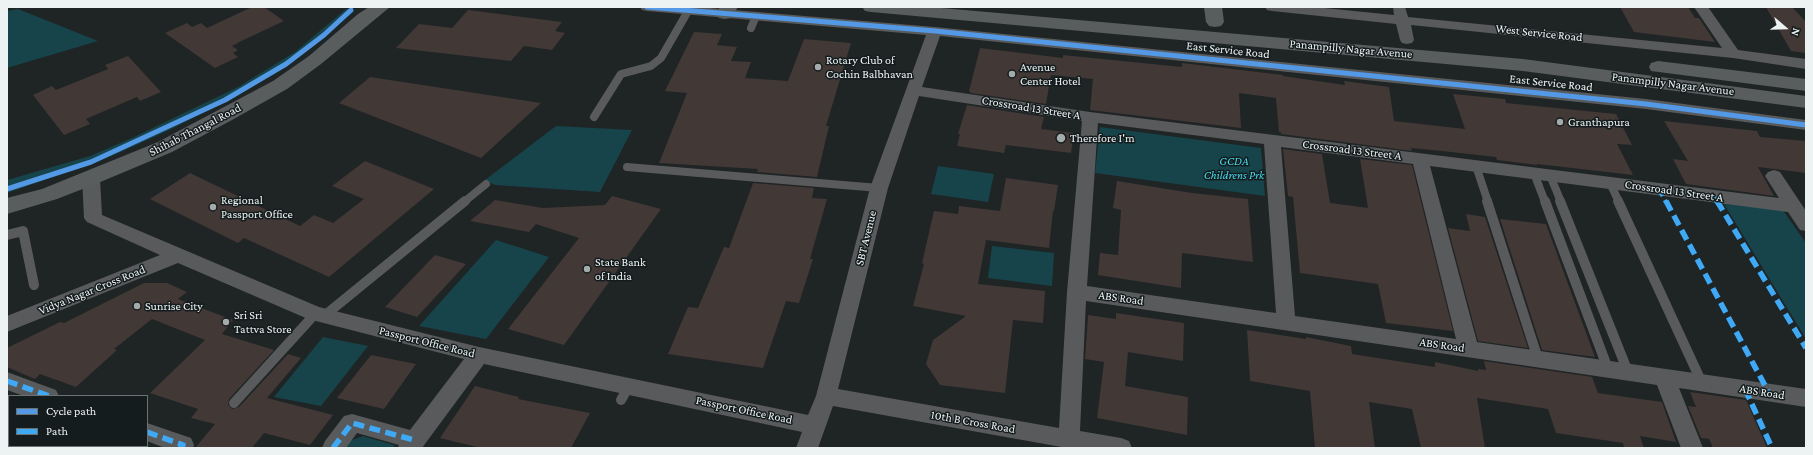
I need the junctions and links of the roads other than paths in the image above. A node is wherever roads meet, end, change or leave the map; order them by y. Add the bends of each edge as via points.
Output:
1 (381, 7) edge
2 (647, 7) edge
3 (871, 7) edge
4 (1022, 7) edge
5 (1272, 7) edge
6 (1701, 7) edge
7 (941, 10) edge
8 (688, 11) junction
9 (727, 11) edge
10 (366, 12) edge
11 (1400, 13) edge
12 (1214, 15) edge
13 (935, 31) junction
14 (1407, 40) junction
15 (1733, 54) junction
16 (1806, 64) edge
17 (1806, 85) edge
18 (912, 90) junction
19 (1806, 102) edge
20 (594, 117) dead end
21 (1090, 117) junction
22 (1806, 125) edge
23 (1272, 141) junction
24 (1420, 158) junction
25 (1476, 166) junction
26 (627, 167) dead end
27 (1542, 174) junction
28 (1774, 176) dead end
29 (91, 178) junction
30 (1610, 182) junction
31 (486, 184) dead end
32 (879, 188) junction
33 (7, 206) edge
34 (1793, 206) junction
35 (1806, 225) edge
36 (7, 235) edge
37 (176, 256) junction
38 (34, 285) dead end
39 (1077, 292) junction
40 (319, 315) junction
41 (1286, 322) junction
42 (7, 324) edge
43 (1468, 348) junction
44 (479, 356) junction
45 (1538, 359) junction
46 (1608, 369) junction
47 (1628, 372) junction
48 (1664, 377) junction
49 (7, 381) edge
50 (1702, 383) junction
51 (46, 395) edge
52 (826, 396) junction
53 (1806, 398) edge
54 (234, 403) dead end
55 (816, 426) junction
56 (148, 432) edge
57 (1069, 439) junction
58 (411, 444) edge
59 (180, 448) edge
60 (333, 448) edge
61 (807, 448) edge
62 (1121, 448) edge
63 (1692, 448) edge

1 - 10 street, Shihab Thangal Road
2 - 8 street, East Service Road
3 - 7 street, Panampilly Nagar Avenue
4 - 12 street, Panampilly Nagar Avenue
5 - 11 street, West Service Road
6 - 15 street
7 - 13 street
7 - 19 street, Panampilly Nagar Avenue via 1516,64
8 - 9 street, East Service Road
8 - 20 lane via 661,58 651,66 621,74
9 - 13 street, East Service Road via 754,22
10 - 29 street, Shihab Thangal Road via 315,60 274,88 164,147
11 - 14 street
11 - 15 street, West Service Road
12 - 14 street, Panampilly Nagar Avenue
13 - 18 street, SBT Avenue
13 - 22 street, East Service Road via 1646,104
14 - 17 street, Panampilly Nagar Avenue
15 - 16 street, West Service Road
18 - 21 street, Crossroad 13 Street A
18 - 32 street, SBT Avenue
21 - 23 street, Crossroad 13 Street A
21 - 39 street
23 - 24 street, Crossroad 13 Street A
23 - 41 street
24 - 25 street, Crossroad 13 Street A
24 - 43 street
25 - 27 street, Crossroad 13 Street A
25 - 45 lane
26 - 32 lane
27 - 30 street, Crossroad 13 Street A
27 - 46 lane
27 - 47 lane
28 - 34 street
29 - 33 street, Shihab Thangal Road
29 - 37 street, Passport Office Road via 93,218
30 - 34 street, Crossroad 13 Street A
30 - 50 lane
31 - 40 lane
32 - 52 street, SBT Avenue
34 - 35 street
36 - 38 lane via 23,231
37 - 40 street, Passport Office Road
37 - 42 street, Vidya Nagar Cross Road
39 - 41 street, ABS Road
39 - 57 street
40 - 44 street, Passport Office Road
40 - 54 lane
41 - 43 street, ABS Road
43 - 45 street, ABS Road
44 - 55 street, Passport Office Road via 625,393
44 - 58 street
45 - 46 street, ABS Road
46 - 47 street, ABS Road
47 - 48 street, ABS Road
48 - 50 street, ABS Road
48 - 63 street
49 - 51 street
50 - 53 street, ABS Road
52 - 55 street, SBT Avenue
52 - 57 street, 10th B Cross Road
55 - 61 street, SBT Avenue
56 - 59 street via 183,445
57 - 62 street, 10th B Cross Road
58 - 60 street via 352,423

